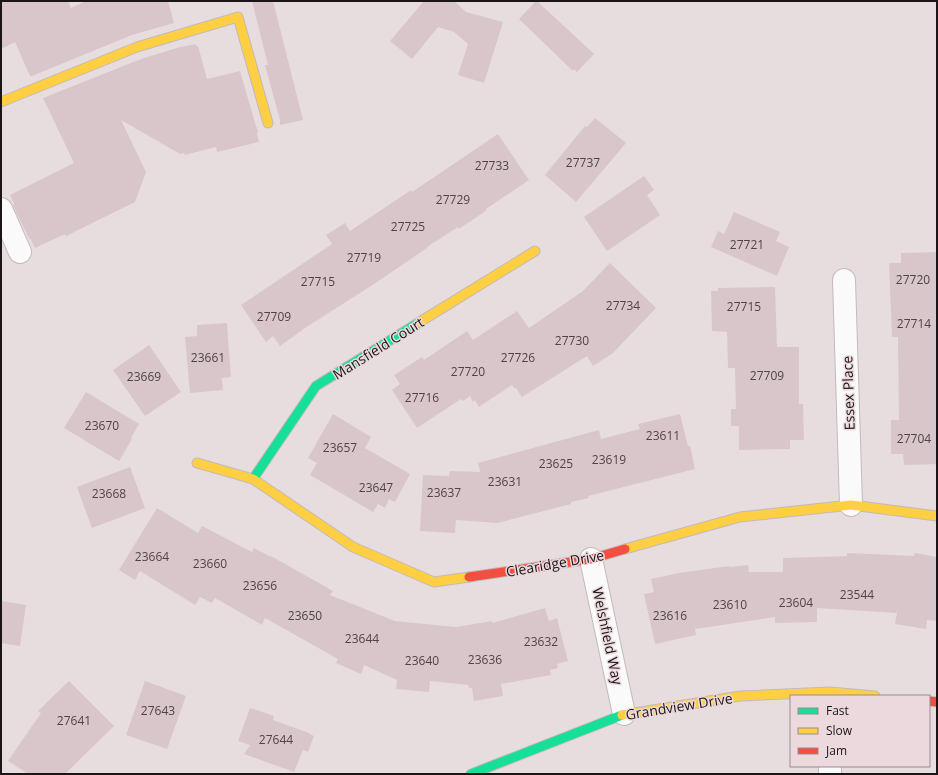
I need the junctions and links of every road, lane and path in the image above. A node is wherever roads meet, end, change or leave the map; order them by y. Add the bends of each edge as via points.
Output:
1 (1, 102) edge
2 (268, 123) dead end
3 (1, 209) edge
4 (535, 250) dead end
5 (20, 252) dead end
6 (844, 280) dead end
7 (197, 463) dead end
8 (253, 478) junction
9 (851, 505) junction
10 (937, 516) edge
11 (591, 559) junction
12 (830, 694) edge
13 (852, 695) edge
14 (624, 714) junction
15 (471, 774) edge

1 - 2 street via 137,47 238,17
3 - 5 street
4 - 8 street, Mansfield Court via 316,386
6 - 9 street, Essex Place
7 - 8 street, Clearidge Drive
8 - 11 street, Clearidge Drive via 353,546 434,582
9 - 10 street, Clearidge Drive
9 - 11 street, Clearidge Drive via 740,517
11 - 14 street, Welshfield Way
12 - 13 street, Grandview Drive
12 - 14 street, Grandview Drive via 740,696
14 - 15 street, Grandview Drive

